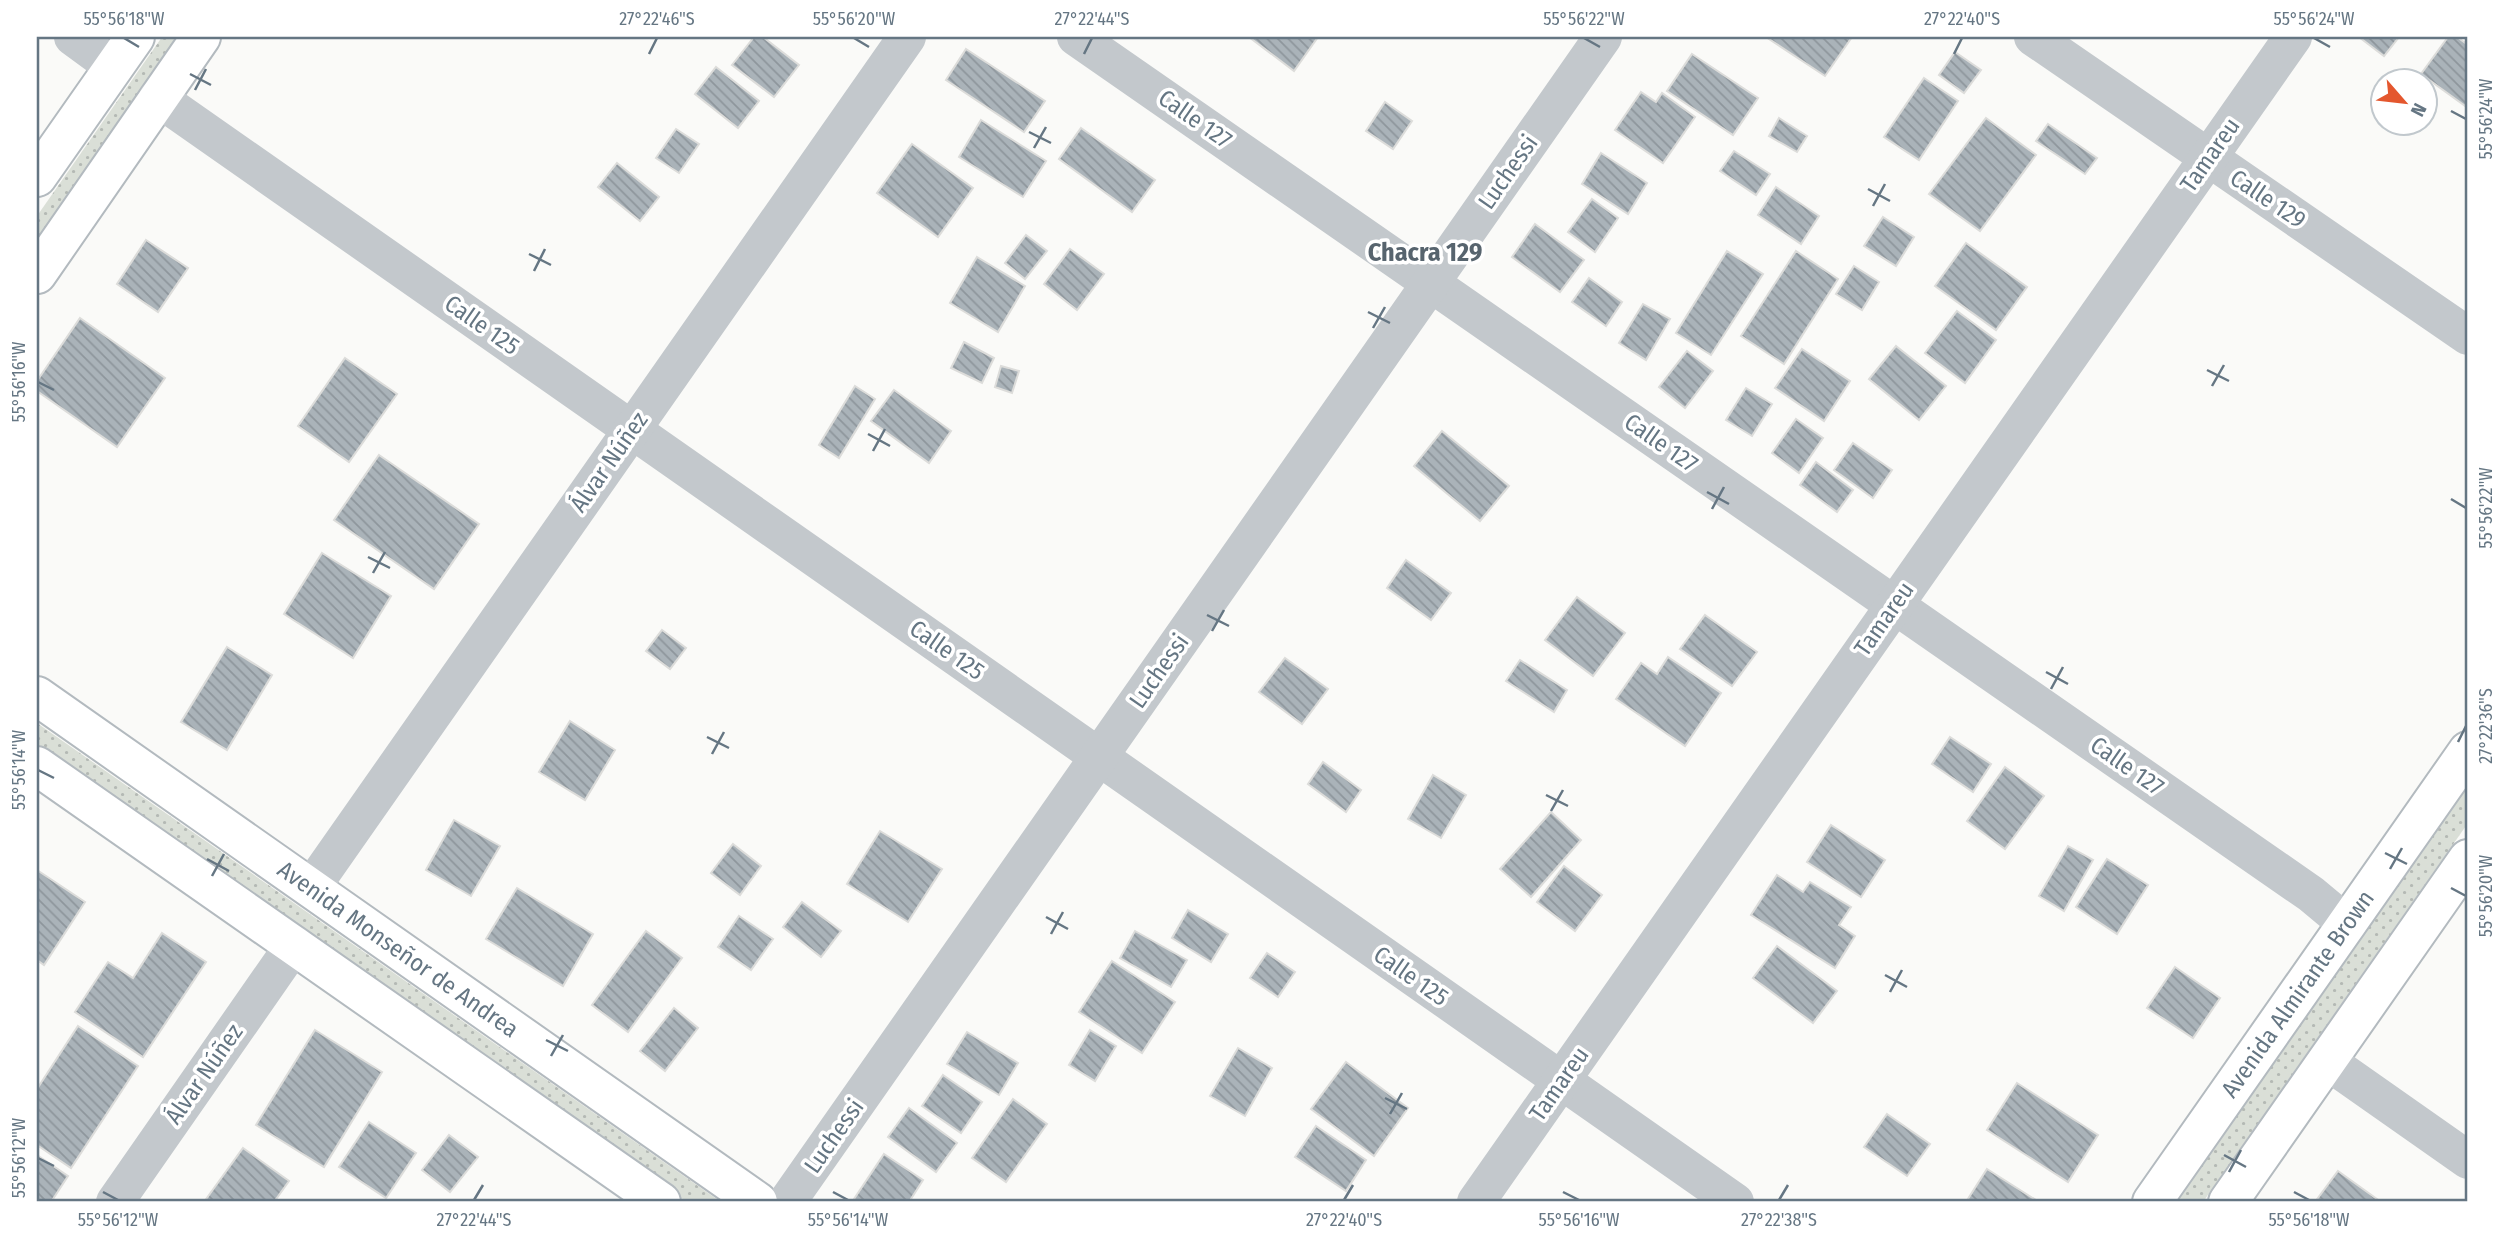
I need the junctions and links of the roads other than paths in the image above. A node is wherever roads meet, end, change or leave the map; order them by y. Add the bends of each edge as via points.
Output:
1 (73, 37) edge
2 (201, 37) edge
3 (907, 37) edge
4 (1076, 37) edge
5 (1603, 37) edge
6 (2033, 37) edge
7 (2293, 37) edge
8 (125, 52) edge
9 (158, 99) junction
10 (2208, 158) junction
11 (37, 177) edge
12 (37, 274) edge
13 (1430, 283) junction
14 (2468, 336) edge
15 (631, 430) junction
16 (1894, 605) junction
17 (37, 696) edge
18 (2468, 751) edge
19 (1099, 757) junction
20 (37, 766) edge
21 (2468, 859) edge
22 (311, 888) junction
23 (2347, 924) junction
24 (294, 946) junction
25 (2327, 1061) junction
26 (1561, 1081) junction
27 (2468, 1160) edge
28 (115, 1202) edge
29 (661, 1202) edge
30 (758, 1202) edge
31 (787, 1202) edge
32 (1476, 1202) edge
33 (1735, 1202) edge
34 (2152, 1202) edge
35 (2228, 1202) edge

1 - 8 street
2 - 9 main road
3 - 15 street, Álvar Núñez
4 - 13 street, Calle 127
5 - 13 street, Luchessi
6 - 10 street, Calle 129
7 - 10 street, Tamareu
8 - 11 main road
9 - 12 main road
9 - 15 street, Calle 125
10 - 14 street, Calle 129
10 - 16 street, Tamareu
13 - 16 street, Calle 127
13 - 19 street, Luchessi
15 - 19 street, Calle 125
15 - 22 street, Álvar Núñez
16 - 23 street, Calle 127 via 2311,894
16 - 26 street, Tamareu
17 - 22 main road, Avenida Monseñor de Andrea
18 - 23 main road, Avenida Almirante Brown
19 - 26 street, Calle 125
19 - 31 street, Luchessi
20 - 24 main road
21 - 25 main road
22 - 30 main road, Avenida Monseñor de Andrea
23 - 34 main road, Avenida Almirante Brown
24 - 28 street, Álvar Núñez
24 - 29 main road
25 - 27 street
25 - 35 main road
26 - 32 street, Tamareu
26 - 33 street, Calle 125

